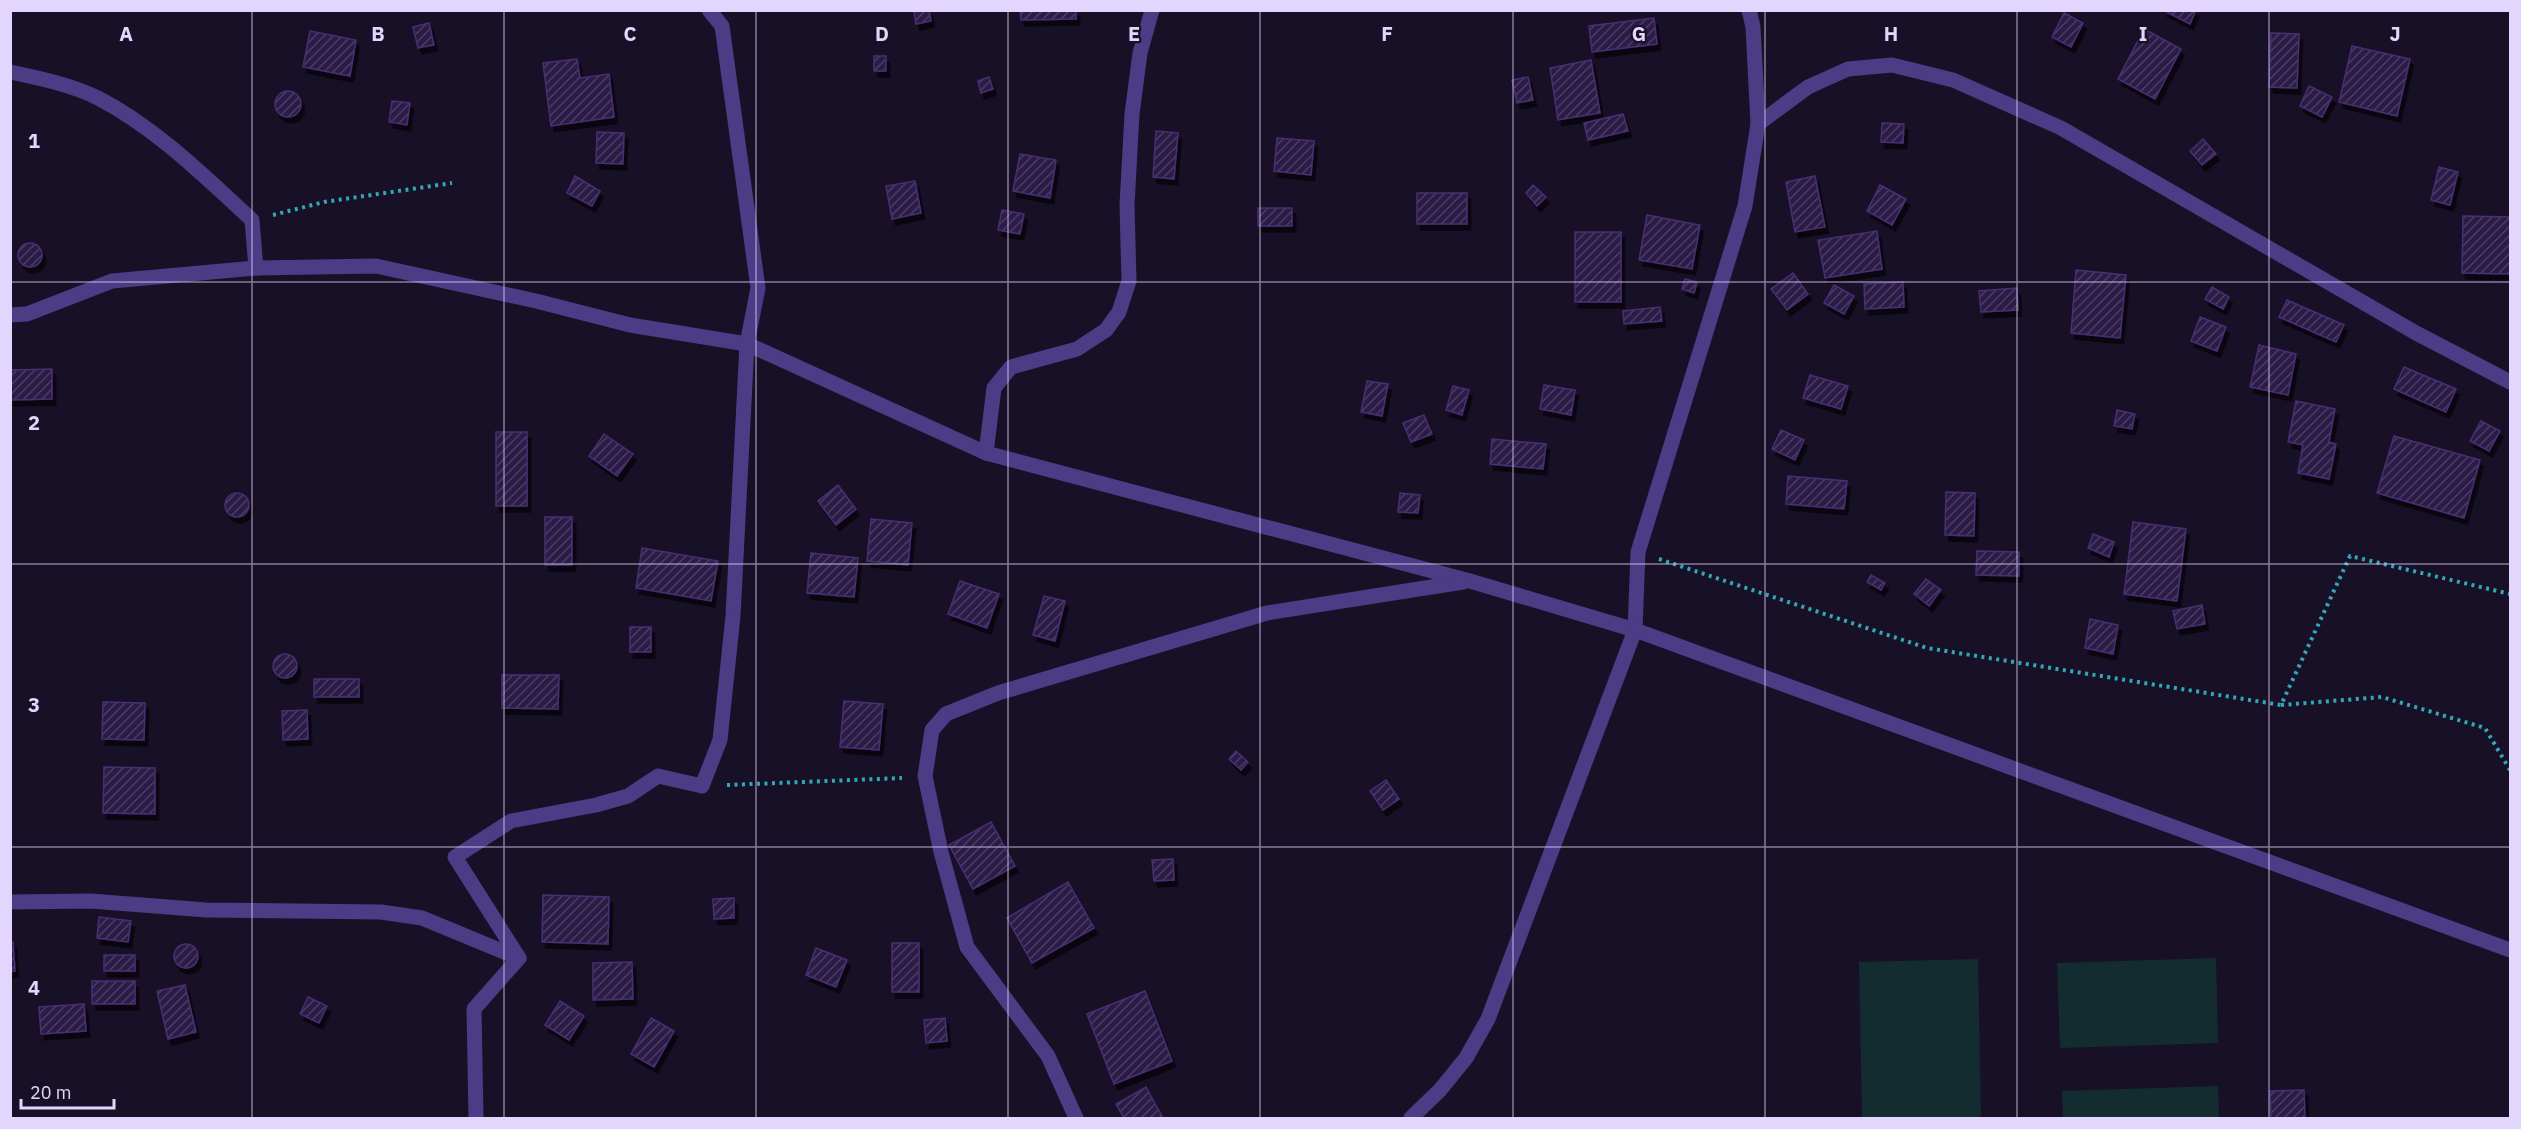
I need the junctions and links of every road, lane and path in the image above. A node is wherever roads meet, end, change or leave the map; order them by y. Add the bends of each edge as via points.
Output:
1 (709, 10) edge
2 (1152, 10) edge
3 (1749, 10) edge
4 (10, 72) edge
5 (1758, 124) junction
6 (452, 183) dead end
7 (252, 220) junction
8 (256, 268) junction
9 (10, 315) edge
10 (747, 344) junction
11 (2511, 382) edge
12 (986, 453) junction
13 (1638, 552) junction
14 (1470, 580) junction
15 (2511, 594) edge
16 (1635, 630) junction
17 (2281, 705) junction
18 (2511, 770) edge
19 (925, 776) junction
20 (702, 786) junction
21 (10, 902) edge
22 (2511, 950) edge
23 (519, 958) junction
24 (476, 1119) edge
25 (1076, 1119) edge
26 (1411, 1119) edge

1 - 10 street via 722,26 758,288
2 - 12 street via 1140,53 1132,114 1126,205 1129,280 1119,312 1106,330 1077,349 1011,367 994,388
3 - 5 street
4 - 7 street via 97,97 147,129
5 - 11 street via 1808,87 1848,69 1892,65 1953,80 2061,128 2416,333
5 - 13 street via 1745,206
6 - 7 path via 324,202
7 - 8 street
8 - 9 street via 112,281 27,314
8 - 10 street via 376,266 630,325
10 - 12 street
10 - 20 street via 734,616 720,740
12 - 14 street
13 - 16 street
13 - 17 path via 1927,648
14 - 16 street
14 - 19 street via 1267,613 998,693 946,714 932,730
15 - 17 path via 2350,556
16 - 22 street
16 - 26 street via 1488,1019 1466,1058
17 - 18 path via 2382,697 2485,728
19 - 20 path
19 - 25 street via 967,947 1048,1056
20 - 23 street via 658,776 627,796 511,820 455,857
21 - 23 street via 381,912 422,918
23 - 24 street via 474,1009

